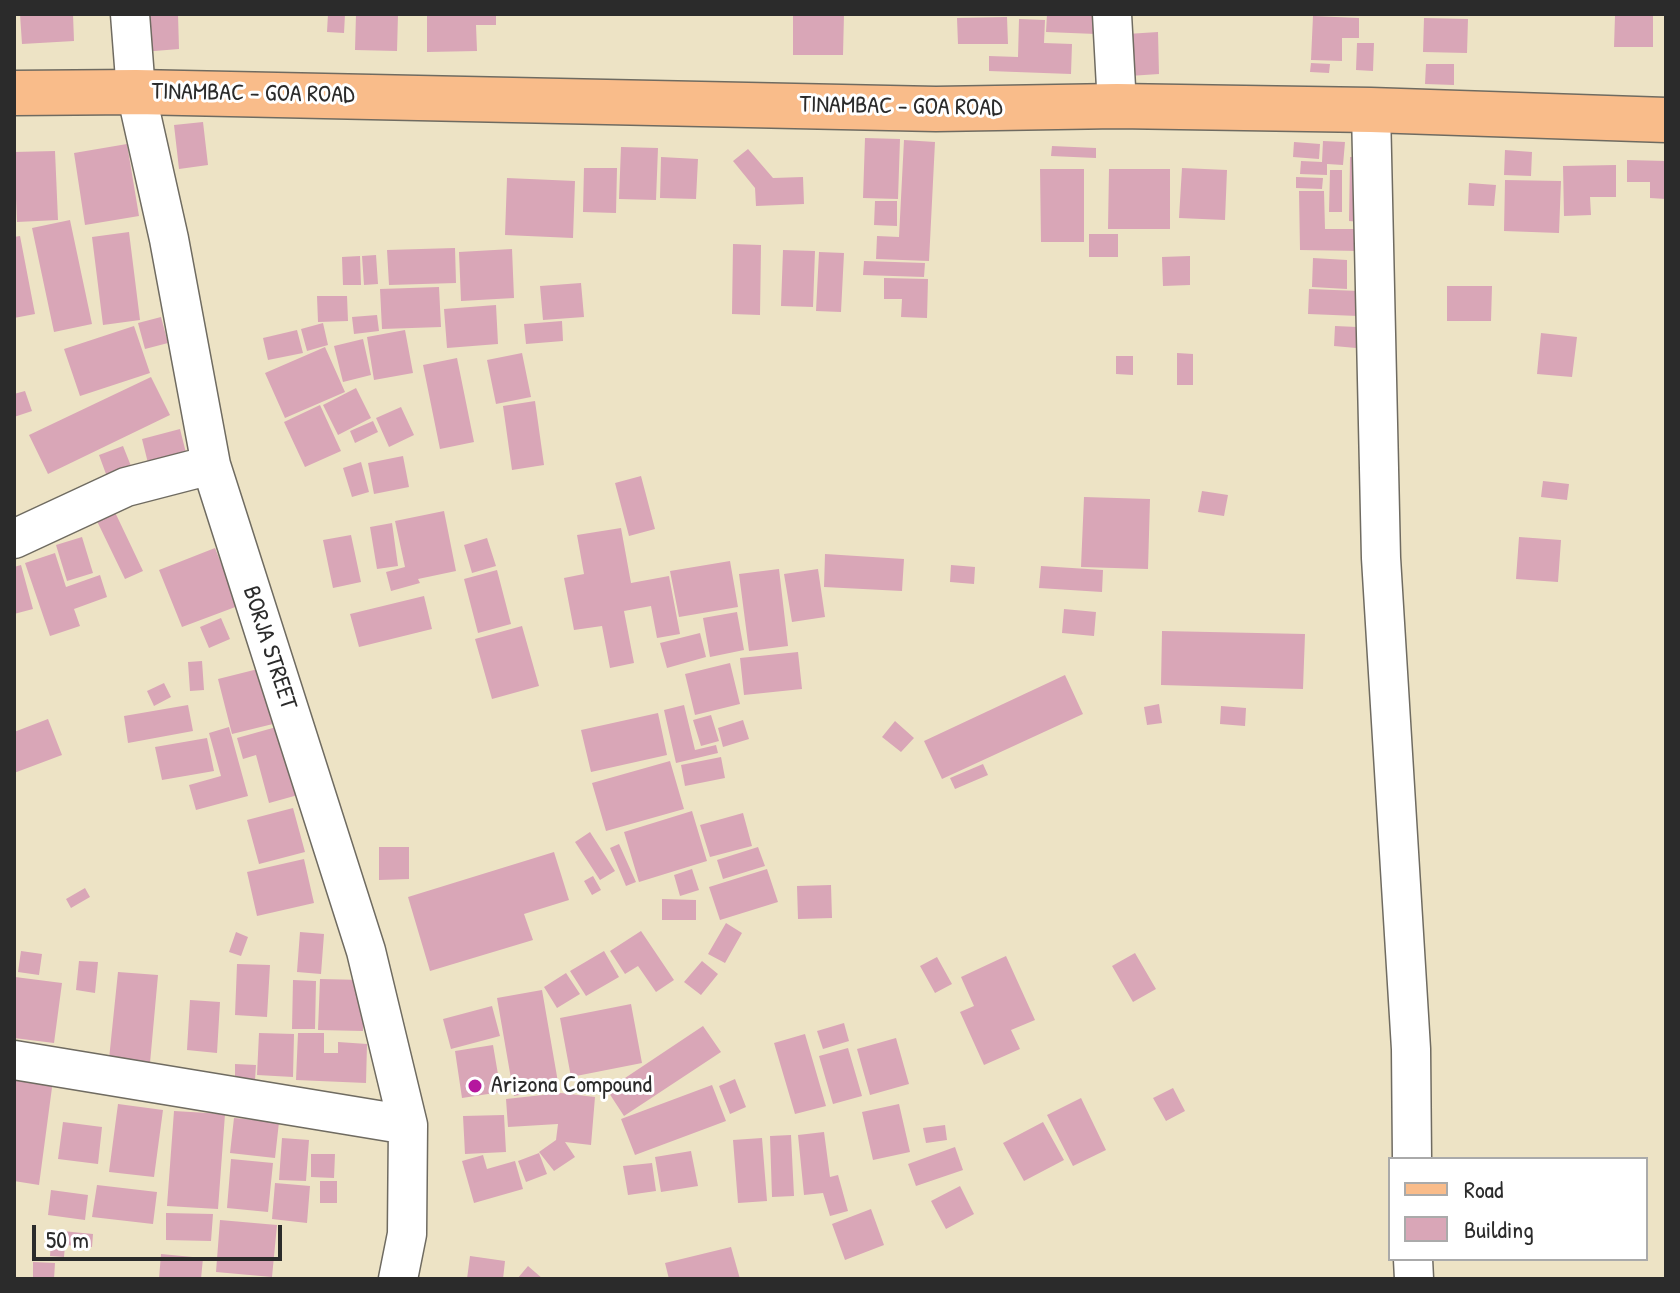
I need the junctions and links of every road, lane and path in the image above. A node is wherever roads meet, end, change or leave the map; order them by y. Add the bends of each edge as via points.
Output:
1 (130, 14) edge
2 (1112, 14) edge
3 (136, 92) junction
4 (14, 93) edge
5 (1117, 106) junction
6 (1371, 110) junction
7 (1666, 120) edge
8 (211, 465) junction
9 (14, 539) edge
10 (14, 1060) edge
11 (408, 1125) junction
12 (1412, 1157) edge
13 (398, 1279) edge

1 - 3 street, BORJA STREET
2 - 5 street
3 - 4 main road, TINAMBAC - GOA ROAD
3 - 5 main road, TINAMBAC - GOA ROAD via 936,109
3 - 8 street, BORJA STREET
5 - 6 main road, TINAMBAC - GOA ROAD
6 - 7 main road, TINAMBAC - GOA ROAD
6 - 12 street via 1381,558 1411,1049
8 - 9 street via 126,487
8 - 11 street, BORJA STREET via 366,951
10 - 11 street
11 - 13 street, BORJA STREET via 407,1234

